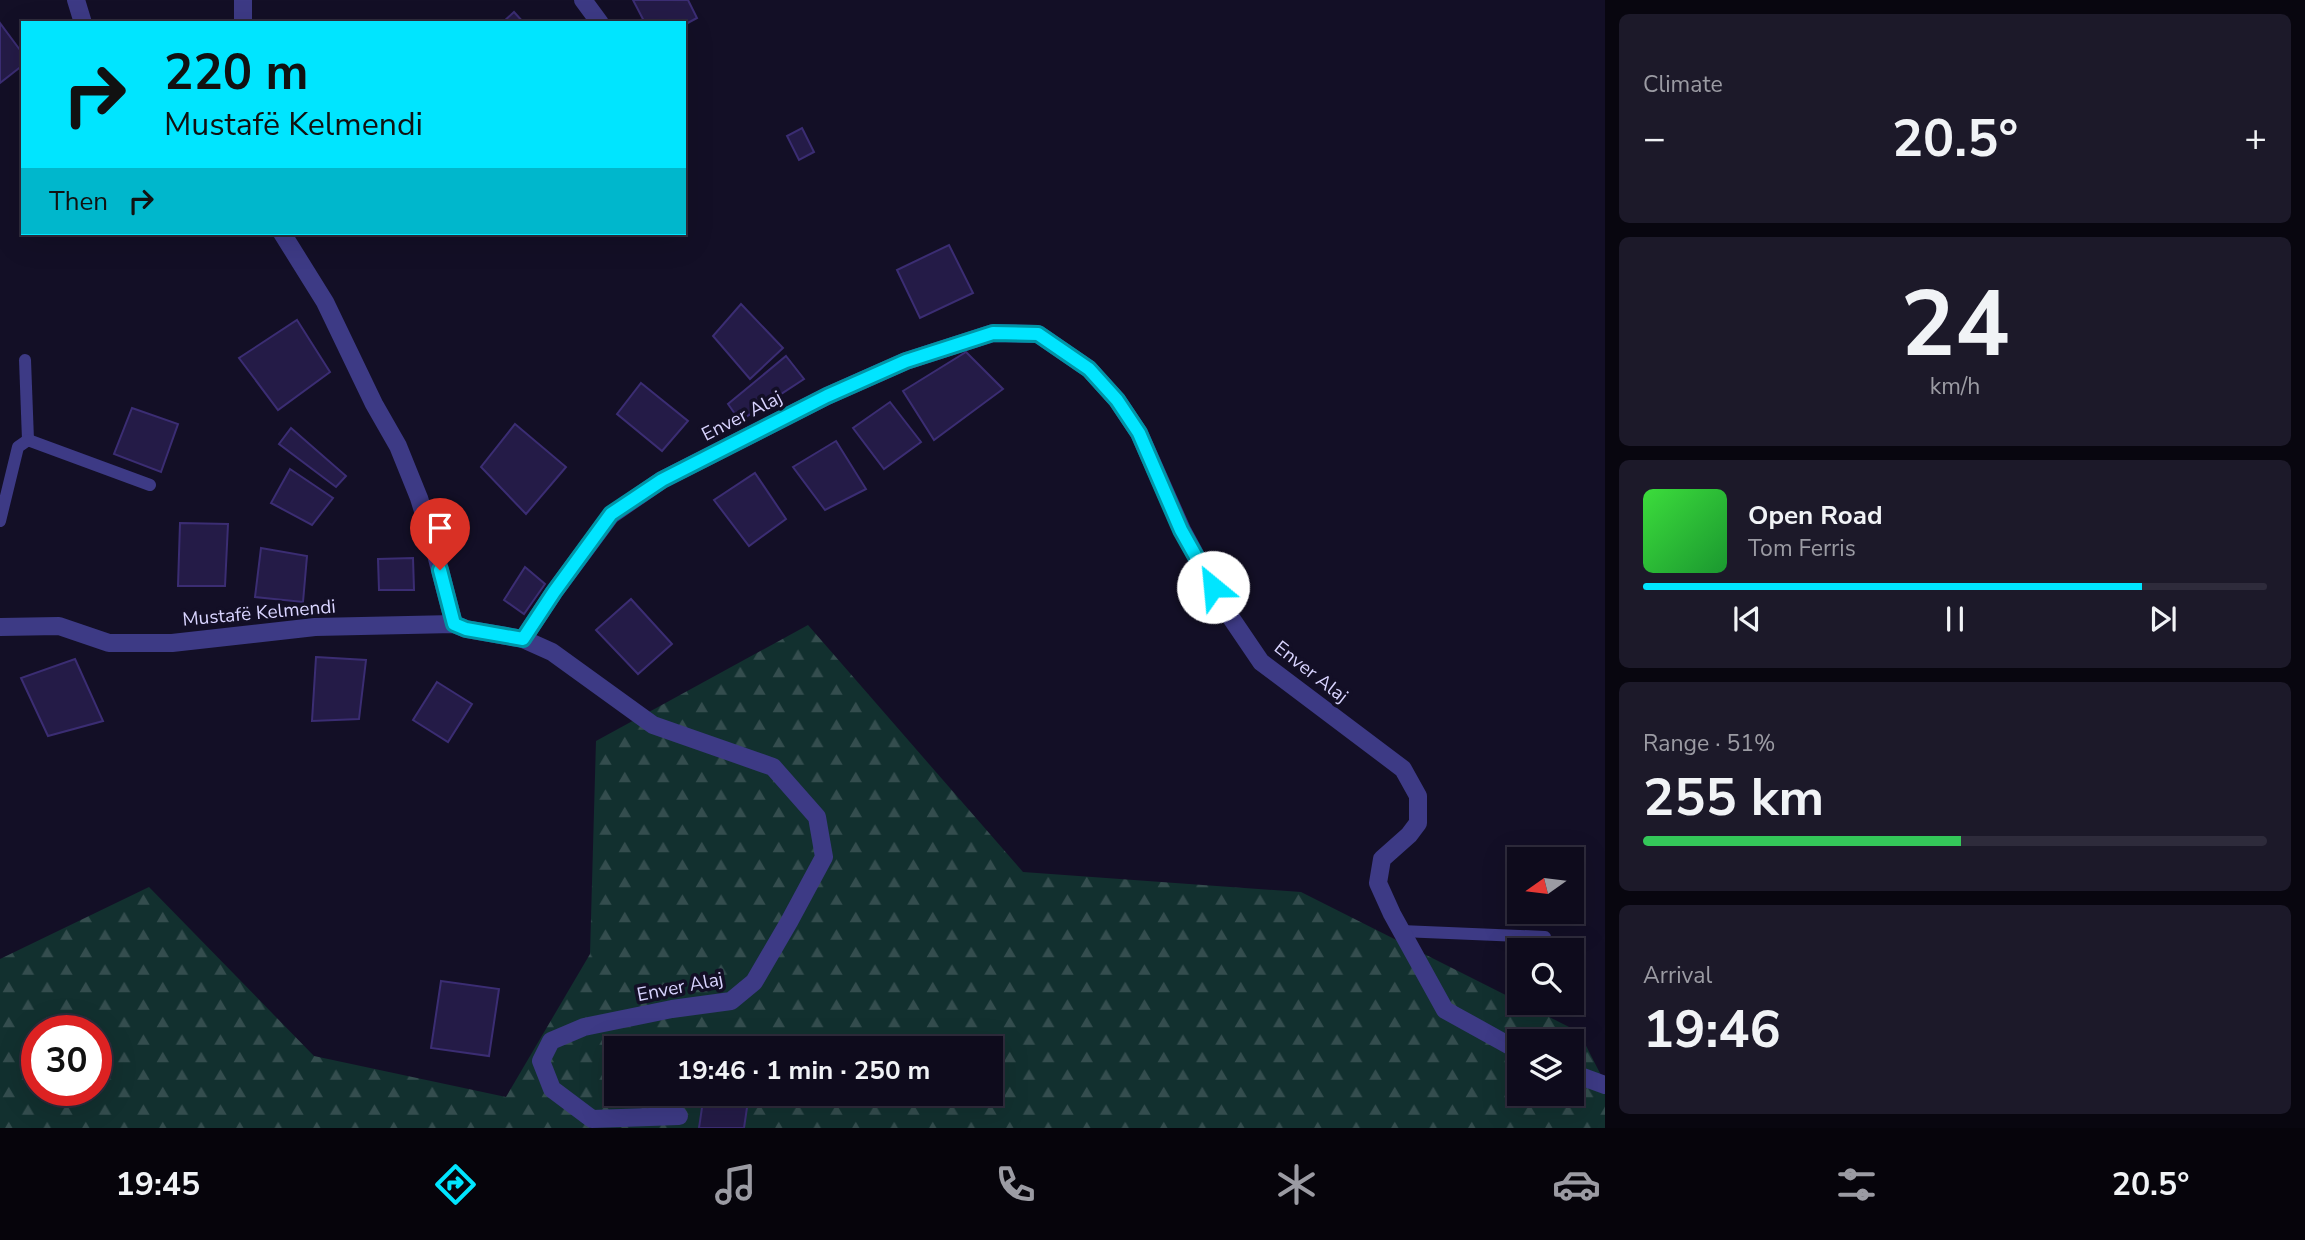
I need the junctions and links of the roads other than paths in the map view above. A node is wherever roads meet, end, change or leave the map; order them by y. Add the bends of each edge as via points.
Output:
1 (76, 0) edge
2 (243, 0) edge
3 (583, 0) edge
4 (82, 21) edge
5 (243, 21) edge
6 (599, 21) edge
7 (283, 235) edge
8 (25, 360) dead end
9 (28, 440) junction
10 (150, 485) dead end
11 (0, 521) edge
12 (454, 624) junction
13 (0, 627) edge
14 (523, 639) junction
15 (1402, 931) junction
16 (1545, 937) dead end
17 (1507, 1044) edge
18 (1584, 1077) edge
19 (1605, 1085) edge
20 (678, 1116) dead end

1 - 4 street
2 - 5 street
3 - 6 street
7 - 12 street via 325,303 398,446 419,498
8 - 9 lane
9 - 10 lane
9 - 11 lane via 18,447
12 - 13 street, Mustafë Kelmendi via 316,627 172,643 109,643 59,626
12 - 14 street, Mustafë Kelmendi
14 - 15 street, Enver Alaj via 611,514 662,480 906,361 993,333 1038,334 1089,369 1125,411 1187,541 1261,662 1403,769 1418,796 1418,823 1382,859 1378,883
14 - 20 street, Enver Alaj via 552,653 653,724 773,767 817,817 824,857 754,982 731,1001 584,1027 551,1041 541,1061 552,1089 592,1119
15 - 16 lane
15 - 17 street, Enver Alaj via 1445,1010
18 - 19 street

